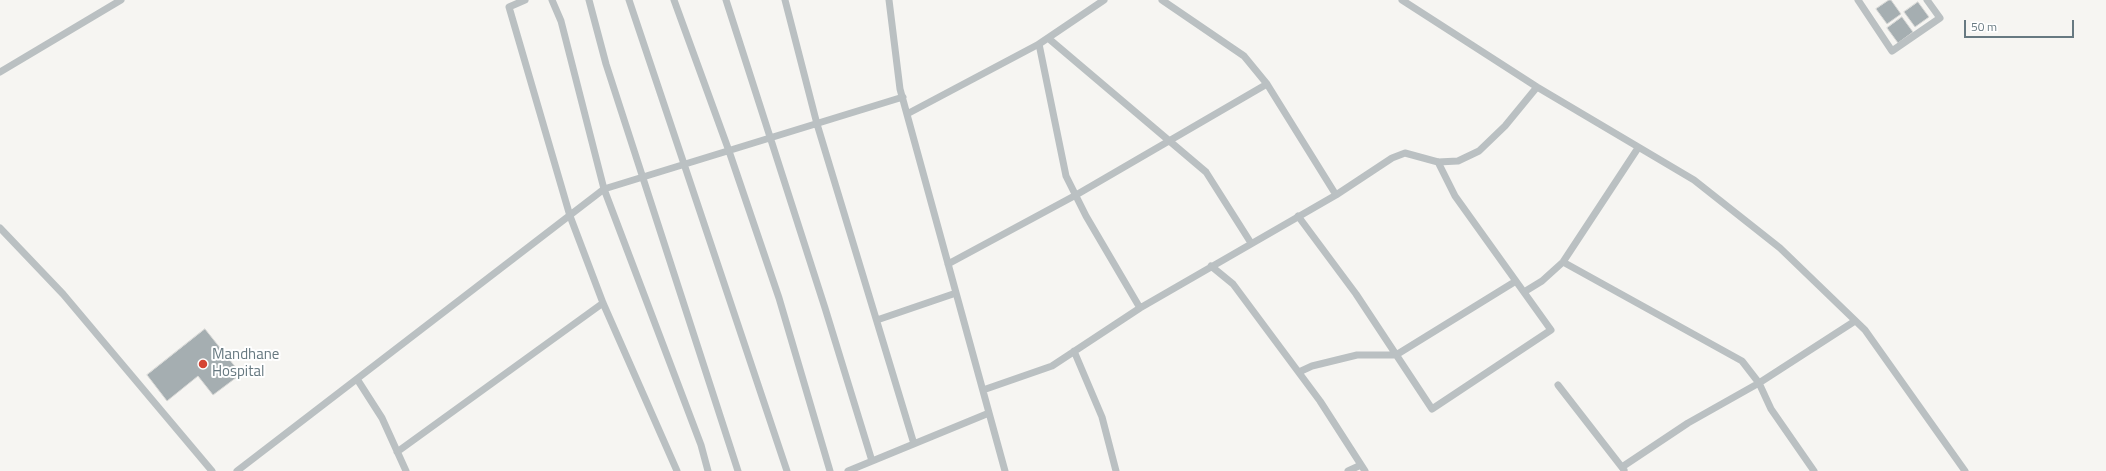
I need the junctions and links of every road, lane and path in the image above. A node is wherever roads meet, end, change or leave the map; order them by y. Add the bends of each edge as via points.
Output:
1 (122, 0) edge
2 (525, 0) edge
3 (552, 0) edge
4 (589, 0) edge
5 (629, 0) edge
6 (674, 0) edge
7 (726, 0) edge
8 (785, 0) edge
9 (889, 0) edge
10 (1104, 0) edge
11 (1162, 0) edge
12 (1402, 0) edge
13 (1858, 0) edge
14 (1927, 0) edge
15 (1048, 38) junction
16 (1039, 44) junction
17 (0, 72) edge
18 (1267, 84) junction
19 (1537, 87) junction
20 (903, 97) junction
21 (907, 114) junction
22 (817, 124) junction
23 (771, 138) junction
24 (1170, 141) junction
25 (1638, 148) junction
26 (729, 151) junction
27 (1438, 162) junction
28 (685, 164) junction
29 (643, 177) junction
30 (604, 189) junction
31 (1076, 195) junction
32 (1336, 195) junction
33 (570, 216) junction
34 (1298, 216) junction
35 (0, 228) edge
36 (1251, 243) junction
37 (1563, 262) junction
38 (948, 264) junction
39 (1211, 266) junction
40 (1516, 281) junction
41 (1524, 292) junction
42 (956, 293) junction
43 (603, 303) junction
44 (1140, 308) junction
45 (877, 320) junction
46 (1855, 321) junction
47 (1074, 351) junction
48 (1396, 355) junction
49 (1299, 372) junction
50 (357, 379) junction
51 (1759, 383) junction
52 (1558, 385) dead end
53 (983, 390) junction
54 (989, 413) junction
55 (914, 444) junction
56 (397, 452) junction
57 (872, 461) junction
58 (1363, 468) edge
59 (1623, 469) edge
60 (212, 471) edge
61 (237, 471) edge
62 (406, 471) edge
63 (676, 471) edge
64 (708, 471) edge
65 (738, 471) edge
66 (787, 471) edge
67 (830, 471) edge
68 (848, 471) edge
69 (1005, 471) edge
70 (1116, 471) edge
71 (1348, 471) edge
72 (1814, 471) edge
73 (1965, 471) edge

1 - 17 street
2 - 33 street via 509,7
3 - 30 street via 561,21
4 - 29 street via 606,64
5 - 28 street
6 - 26 street
7 - 23 street
8 - 22 street
9 - 20 street
10 - 15 street
11 - 18 street via 1244,56
12 - 19 street
13 - 14 street via 1892,52 1940,18
15 - 16 street
15 - 24 street
16 - 21 street
16 - 31 street via 1066,176
18 - 24 street
18 - 32 street
19 - 25 street
19 - 27 street via 1505,126 1479,151 1458,161
20 - 21 street
20 - 22 street
21 - 38 street
22 - 23 street
22 - 45 street
23 - 26 street
23 - 57 street
24 - 31 street
24 - 36 street via 1206,172
25 - 37 street
25 - 46 street via 1694,180 1723,202 1780,248
26 - 28 street
26 - 67 street via 778,298
27 - 32 street via 1405,153 1392,158
27 - 40 street via 1455,196
28 - 29 street
28 - 66 street
29 - 30 street
29 - 65 street
30 - 33 street
30 - 64 street via 701,445
31 - 38 street
31 - 44 street
32 - 34 street
33 - 43 street
33 - 50 street
34 - 36 street
34 - 48 street via 1356,294
35 - 60 street via 63,294
36 - 39 street
37 - 41 street via 1542,281
37 - 51 street via 1742,361
38 - 42 street
39 - 44 street
39 - 49 street via 1233,284
40 - 41 street
40 - 48 street
41 - 48 street via 1551,330 1432,409
42 - 45 street
42 - 53 street
43 - 56 street
43 - 63 street
44 - 47 street
45 - 55 street
46 - 51 street
46 - 73 street via 1865,330
47 - 53 street via 1052,366
47 - 70 street via 1102,417
48 - 49 street via 1357,355 1312,366
49 - 58 street
50 - 56 street via 382,418
50 - 61 street
51 - 59 street via 1688,423
51 - 72 street via 1771,409
52 - 59 street
53 - 54 street
54 - 55 street
54 - 69 street
55 - 57 street
56 - 62 street
57 - 68 street
58 - 71 street

